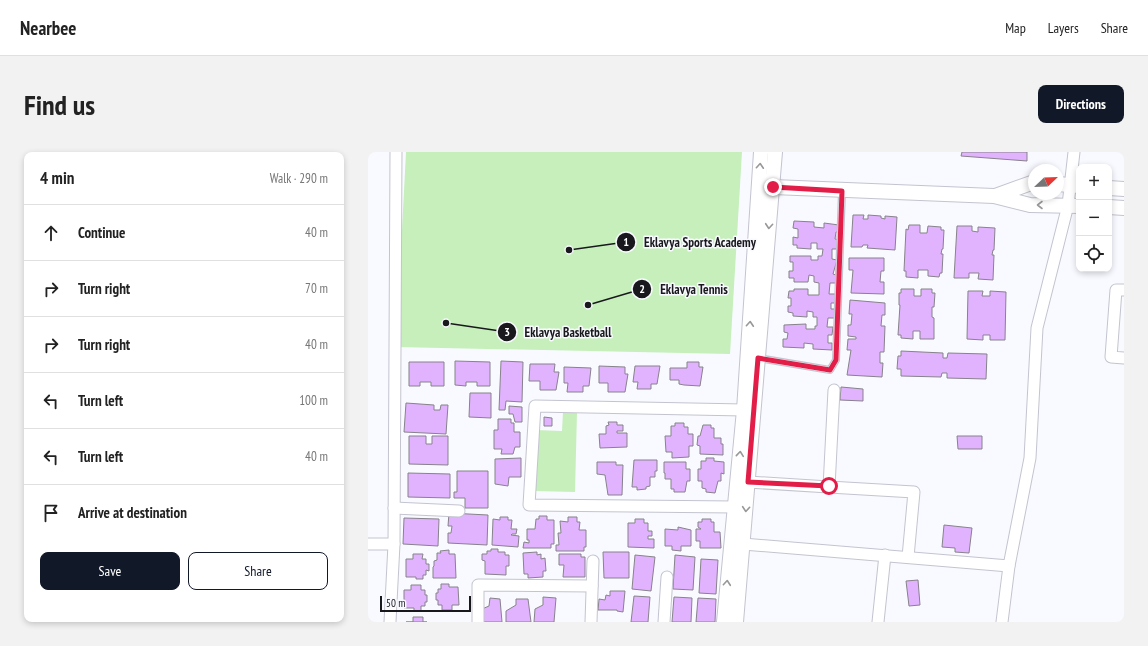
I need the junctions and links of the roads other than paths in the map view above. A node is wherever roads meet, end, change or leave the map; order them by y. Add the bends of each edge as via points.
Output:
1 (396, 152) edge
2 (761, 152) edge
3 (775, 152) edge
4 (1074, 152) edge
5 (1028, 184) edge
6 (1069, 185) edge
7 (773, 187) junction
8 (1112, 188) edge
9 (1124, 189) edge
10 (842, 191) junction
11 (994, 196) junction
12 (1073, 205) edge
13 (1112, 207) edge
14 (1124, 208) edge
15 (1124, 290) edge
16 (758, 358) junction
17 (1124, 358) edge
18 (834, 390) dead end
19 (744, 410) junction
20 (748, 482) junction
21 (829, 486) junction
22 (734, 507) junction
23 (394, 508) junction
24 (459, 511) dead end
25 (368, 544) edge
26 (394, 544) junction
27 (742, 544) junction
28 (884, 555) junction
29 (908, 557) junction
30 (593, 561) dead end
31 (1009, 566) junction
32 (667, 577) dead end
33 (592, 586) junction
34 (390, 622) edge
35 (478, 622) edge
36 (591, 622) edge
37 (664, 622) edge
38 (724, 622) edge
39 (736, 622) edge
40 (878, 622) edge
41 (1002, 622) edge

1 - 23 street
19 -> 2 street
3 - 7 street
4 - 6 street
5 - 11 street
6 - 12 street
7 - 10 street
7 -> 16 street
8 - 9 street
10 - 11 street
10 - 16 lane via 836,360 833,367 830,370
12 -> 11 street via 1030,205
12 - 31 street via 1037,328 1030,458
13 - 14 street
15 - 17 street via 1116,290 1111,357
16 - 20 street
18 - 21 street
22 -> 19 street
19 - 22 street via 535,406 529,505
20 - 21 street
20 -> 27 street
21 - 29 street via 914,492
38 -> 22 street
23 - 24 street
23 - 26 street
25 - 26 street
26 - 34 street
27 - 28 street
27 - 39 street
28 - 29 street
28 - 40 street
29 - 31 street
30 - 33 street
31 - 41 street
32 - 37 street
33 - 35 street via 478,585
33 - 36 street

